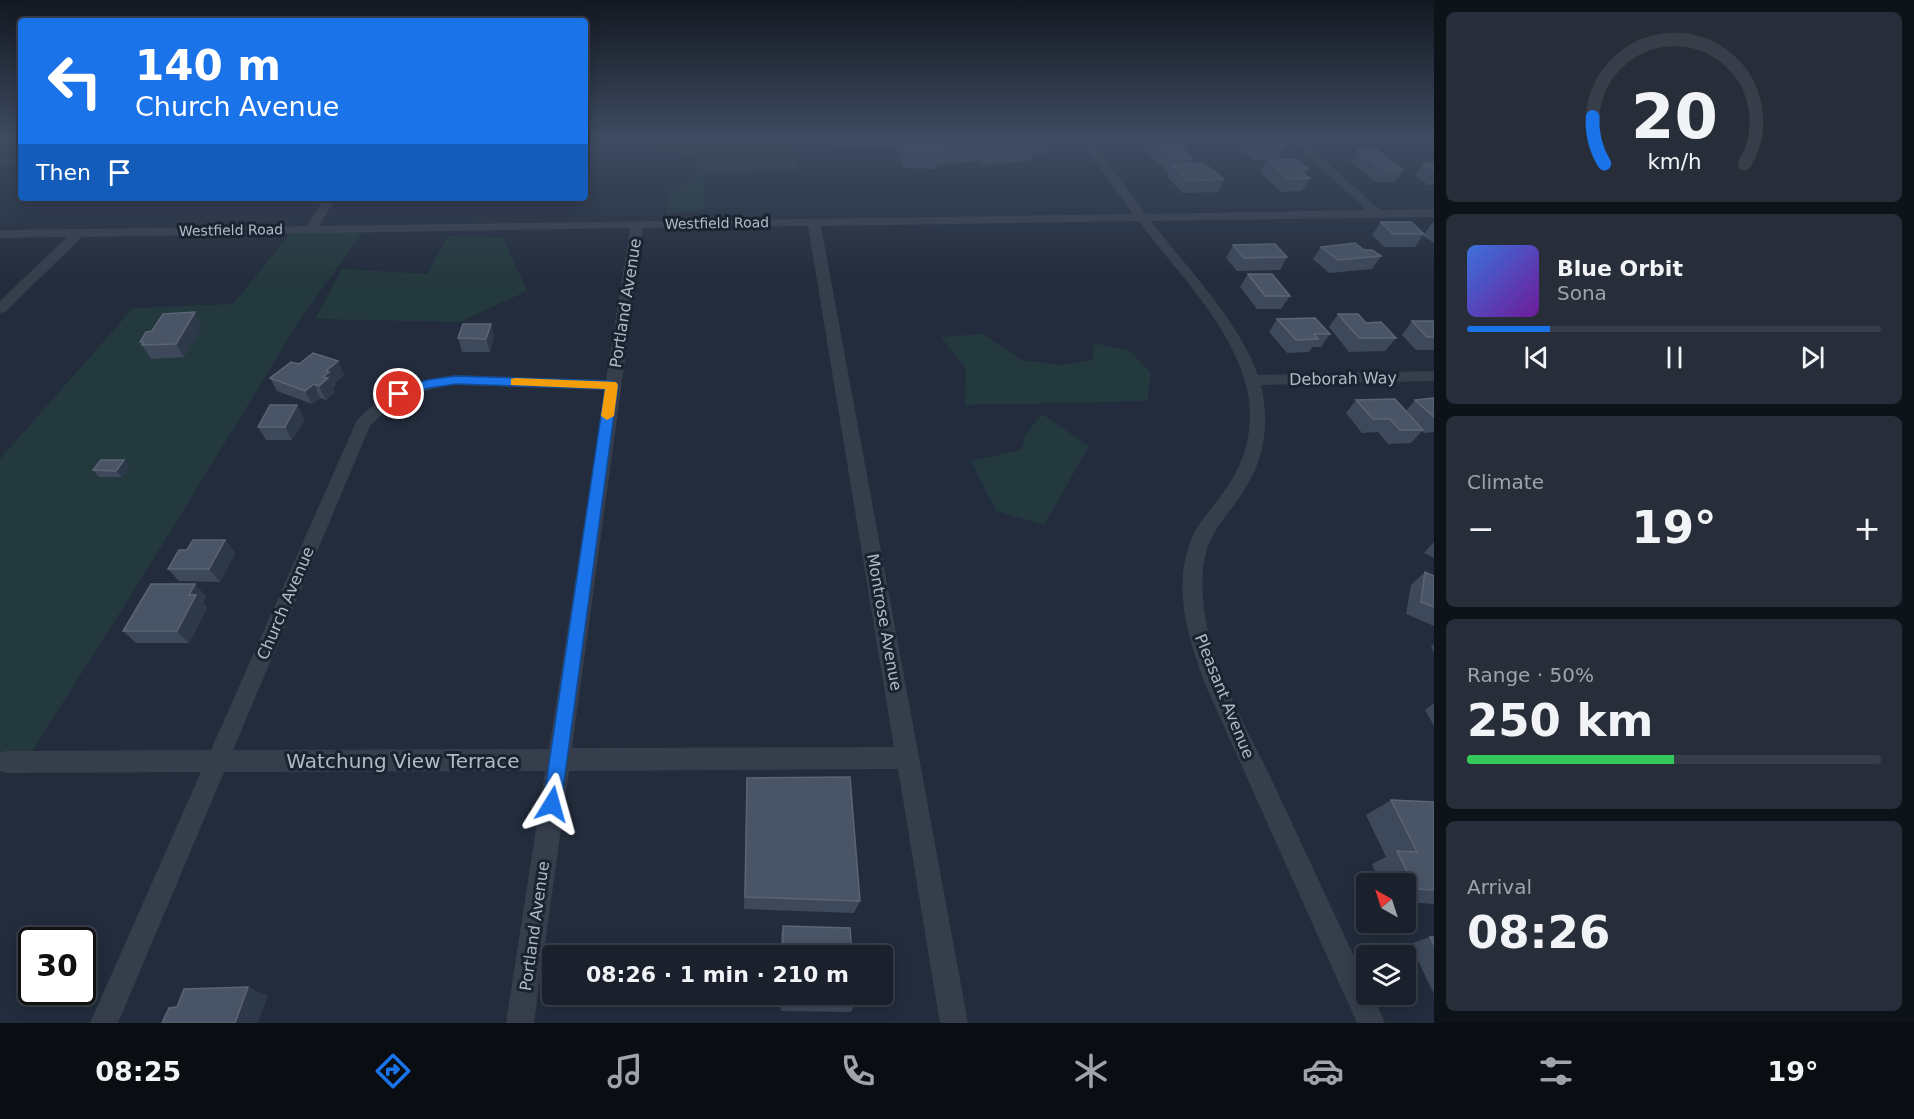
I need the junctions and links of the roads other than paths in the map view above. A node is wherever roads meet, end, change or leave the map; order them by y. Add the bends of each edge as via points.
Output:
1 (1119, 186) edge
2 (1346, 186) edge
3 (328, 201) edge
4 (1376, 213) junction
5 (1434, 213) edge
6 (1142, 217) junction
7 (814, 222) junction
8 (637, 224) junction
9 (311, 229) junction
10 (78, 233) junction
11 (0, 234) edge
12 (0, 309) edge
13 (1434, 376) edge
14 (1252, 380) junction
15 (612, 385) junction
16 (908, 758) junction
17 (558, 760) junction
18 (216, 761) junction
19 (6, 762) dead end
20 (104, 1023) edge
21 (520, 1023) edge
22 (954, 1023) edge
23 (1371, 1023) edge

1 - 6 street, Pleasant Avenue
2 - 4 street
3 - 9 street
4 - 5 street, Westfield Road
4 - 6 street, Westfield Road
6 - 7 street, Westfield Road
6 - 14 street, Pleasant Avenue via 1227,330
7 - 8 street, Westfield Road
7 - 16 street, Montrose Avenue
8 - 9 street, Westfield Road
8 - 15 street, Portland Avenue
9 - 10 street, Westfield Road
10 - 11 street, Westfield Road
10 - 12 street
13 - 14 street, Deborah Way
14 - 23 street, Pleasant Avenue via 1258,409 1253,454 1244,477 1209,523 1194,559 1192,603 1216,684
15 - 17 street, Portland Avenue
15 - 18 street, Church Avenue via 439,381 399,394 373,413 357,436
16 - 17 street, Watchung View Terrace
16 - 22 street, Montrose Avenue
17 - 18 street, Watchung View Terrace
17 - 21 street, Portland Avenue
18 - 19 street, Watchung View Terrace
18 - 20 street, Church Avenue

